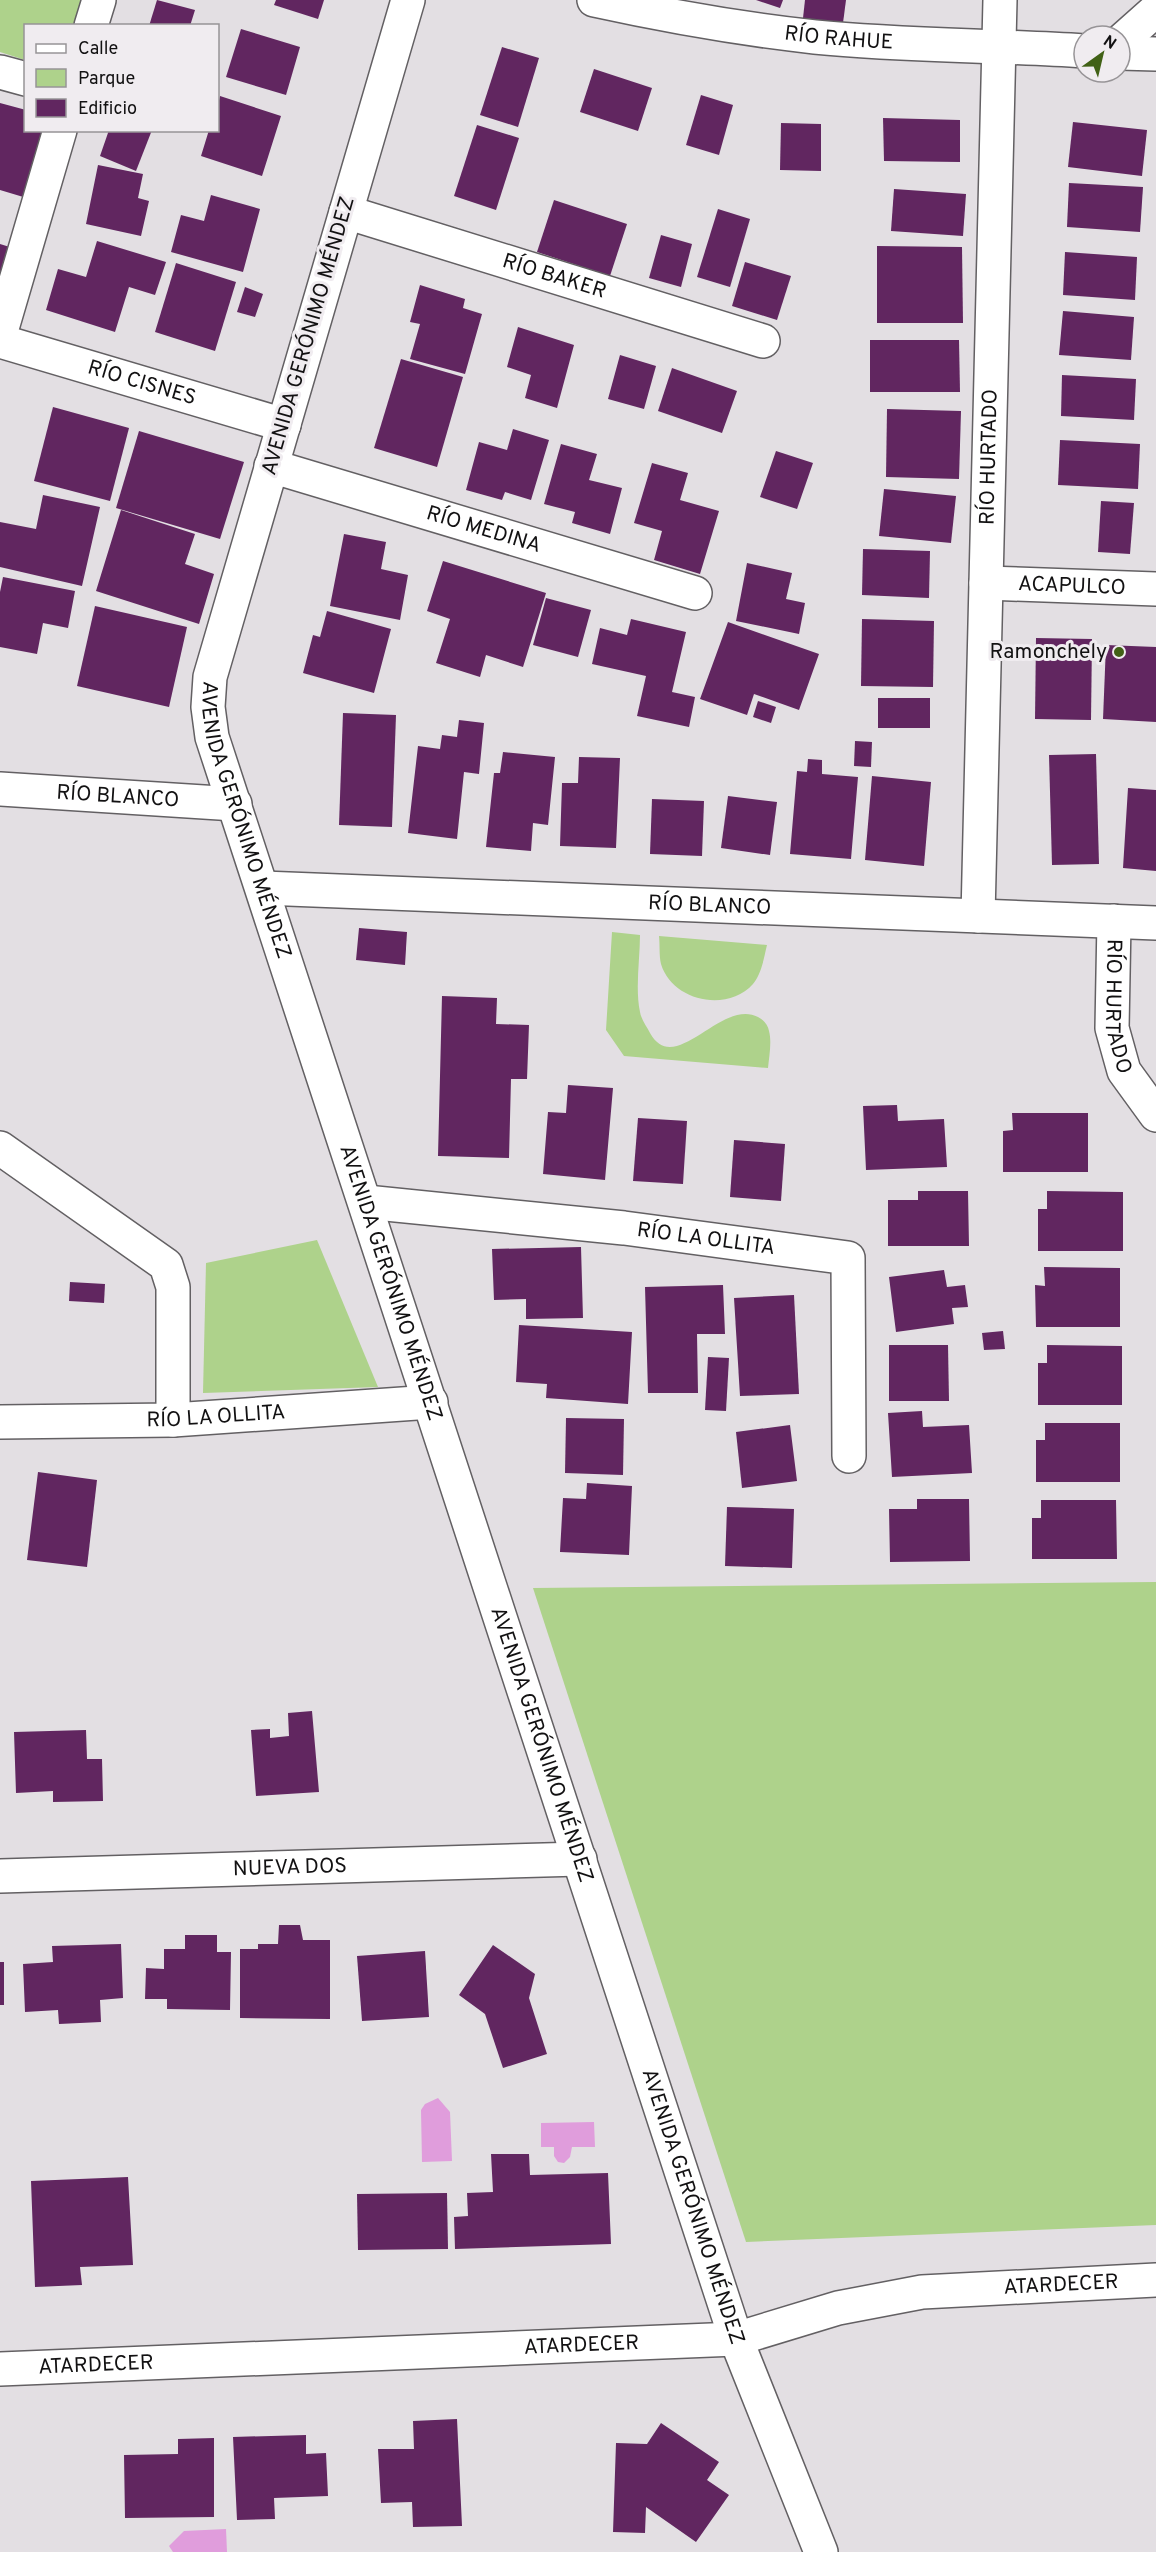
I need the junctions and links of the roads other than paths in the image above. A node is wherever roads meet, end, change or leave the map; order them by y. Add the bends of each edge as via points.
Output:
1 (99, 0) edge
2 (408, 0) edge
3 (594, 0) edge
4 (1000, 0) edge
5 (1156, 10) edge
6 (92, 24) edge
7 (1132, 31) edge
8 (998, 46) junction
9 (1072, 50) edge
10 (1132, 53) edge
11 (1156, 54) edge
12 (0, 72) edge
13 (24, 78) edge
14 (59, 132) edge
15 (346, 212) junction
16 (0, 335) edge
17 (0, 341) edge
18 (763, 341) dead end
19 (284, 425) junction
20 (271, 466) junction
21 (986, 583) junction
22 (1156, 589) edge
23 (695, 593) dead end
24 (0, 789) edge
25 (235, 804) junction
26 (263, 888) junction
27 (978, 916) junction
28 (1114, 921) junction
29 (1156, 923) edge
30 (1156, 1115) edge
31 (0, 1148) edge
32 (366, 1202) junction
33 (431, 1402) junction
34 (173, 1420) junction
35 (0, 1422) edge
36 (849, 1456) dead end
37 (580, 1859) junction
38 (0, 1876) edge
39 (1156, 2280) edge
40 (736, 2339) junction
41 (0, 2369) edge
42 (821, 2552) edge

1 - 6 street
2 - 15 street, AVENIDA GERÓNIMO MÉNDEZ
3 - 8 street, RÍO RAHUE via 725,25 816,37
4 - 8 street, RÍO HURTADO
5 - 7 street
8 - 9 street, RÍO RAHUE
8 - 21 street, RÍO HURTADO
10 - 11 street
12 - 13 street
14 - 16 street
15 - 18 street, RÍO BAKER
15 - 19 street, AVENIDA GERÓNIMO MÉNDEZ
17 - 19 street, RÍO CISNES
19 - 20 street, AVENIDA GERÓNIMO MÉNDEZ
20 - 23 street, RÍO MEDINA
20 - 25 street, AVENIDA GERÓNIMO MÉNDEZ via 210,677 212,737
21 - 22 street, ACAPULCO
21 - 27 street, RÍO HURTADO
24 - 25 street, RÍO BLANCO
25 - 26 street, AVENIDA GERÓNIMO MÉNDEZ
26 - 27 street, RÍO BLANCO
26 - 32 street, AVENIDA GERÓNIMO MÉNDEZ
27 - 28 street, RÍO BLANCO
28 - 29 street, RÍO BLANCO
28 - 30 street, RÍO HURTADO via 1114,1037 1124,1071
31 - 34 street via 166,1265 173,1287
32 - 33 street, AVENIDA GERÓNIMO MÉNDEZ
32 - 36 street, RÍO LA OLLITA via 624,1228 848,1258
33 - 34 street, RÍO LA OLLITA
33 - 37 street, AVENIDA GERÓNIMO MÉNDEZ
34 - 35 street, RÍO LA OLLITA
37 - 38 street, NUEVA DOS
37 - 40 street, AVENIDA GERÓNIMO MÉNDEZ
39 - 40 street, ATARDECER via 922,2292 838,2308
40 - 41 street, ATARDECER
40 - 42 street, AVENIDA GERÓNIMO MÉNDEZ

